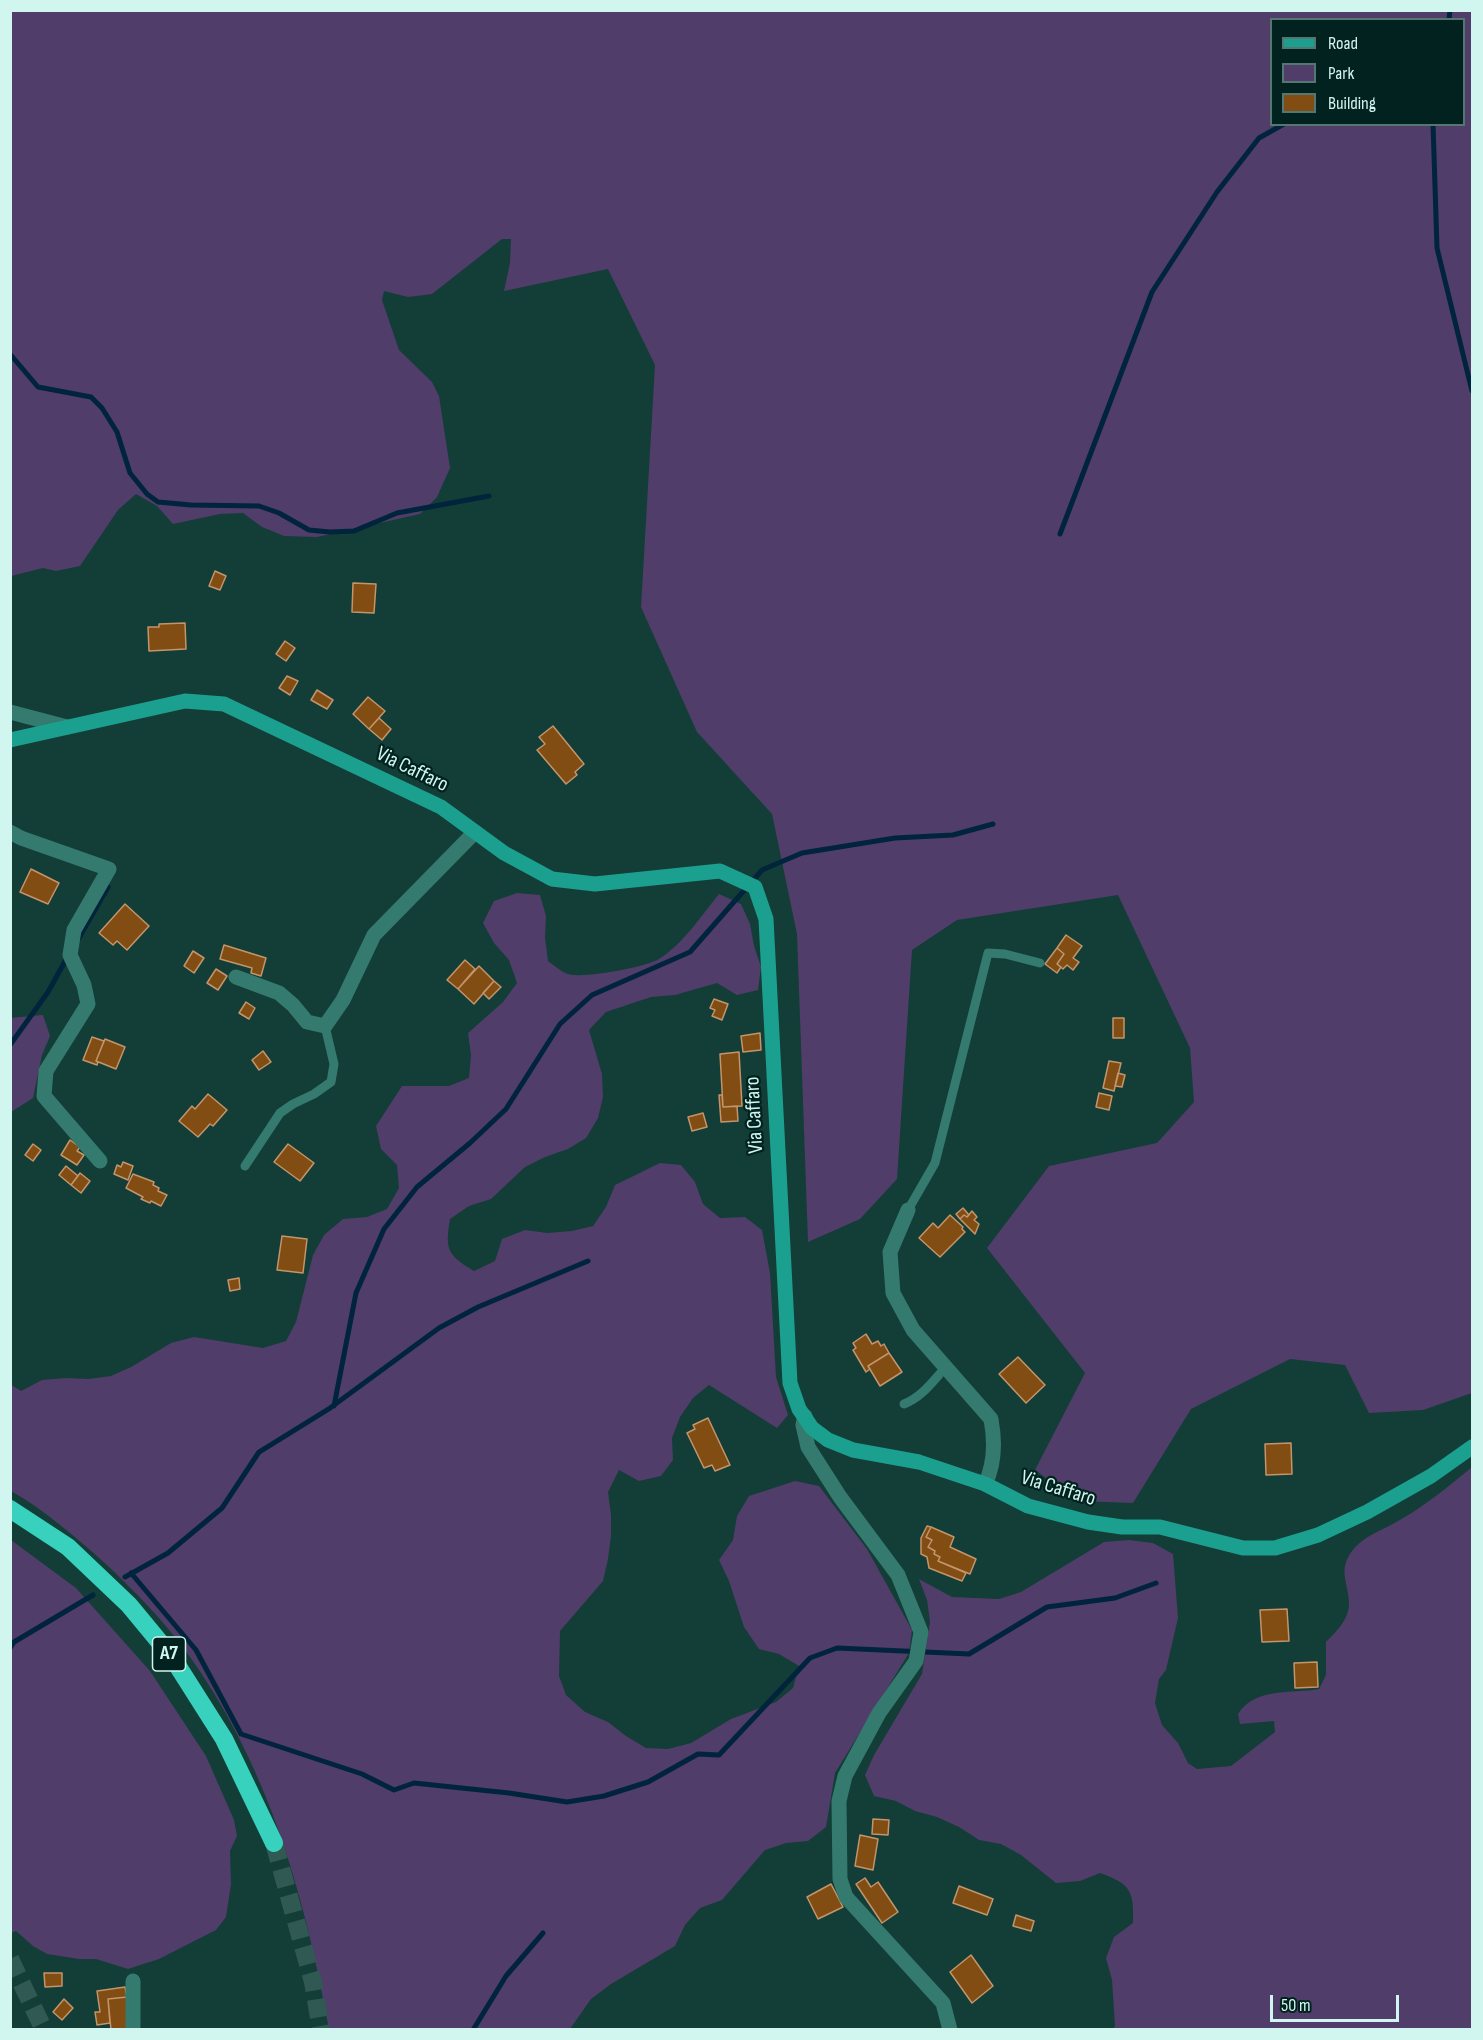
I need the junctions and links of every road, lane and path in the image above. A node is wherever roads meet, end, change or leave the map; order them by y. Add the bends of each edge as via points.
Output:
1 (10, 712) edge
2 (67, 727) junction
3 (10, 740) edge
4 (10, 832) edge
5 (475, 832) junction
6 (1040, 963) dead end
7 (236, 977) dead end
8 (325, 1026) junction
9 (100, 1161) dead end
10 (245, 1166) dead end
11 (908, 1210) joint
12 (945, 1368) junction
13 (904, 1404) dead end
14 (805, 1416) junction
15 (1473, 1447) edge
16 (985, 1484) junction
17 (10, 1509) edge
18 (274, 1843) tunnel mouth
19 (133, 1981) dead end
20 (134, 2030) edge
21 (950, 2030) edge

1 - 2 street
2 - 3 street, Via Caffaro
2 - 5 street, Via Caffaro via 185,701 224,704 441,807
4 - 9 street via 109,869 74,930 70,955 88,1004 46,1071 44,1096
5 - 8 street via 374,935 343,1000
5 - 14 street, Via Caffaro via 504,854 552,879 595,885 720,871 755,887 766,919 790,1383
6 - 11 lane via 988,953 935,1163
7 - 8 street via 279,993 307,1022
8 - 10 lane via 334,1064 331,1082 280,1113
11 - 12 street via 890,1252 893,1293 913,1330
12 - 13 lane via 923,1393
12 - 16 street via 991,1419 993,1461
14 - 16 street, Via Caffaro via 812,1428 828,1440 853,1450 919,1462
14 - 21 street via 808,1447 898,1575 921,1632 916,1660 879,1713 845,1776 839,1801 840,1879 846,1897 943,2003
15 - 16 street, Via Caffaro via 1366,1512 1318,1535 1275,1548 1244,1548 1160,1527 1088,1522 1028,1506
17 - 18 highway, A7 via 68,1547 129,1605 171,1657 224,1739
19 - 20 street

